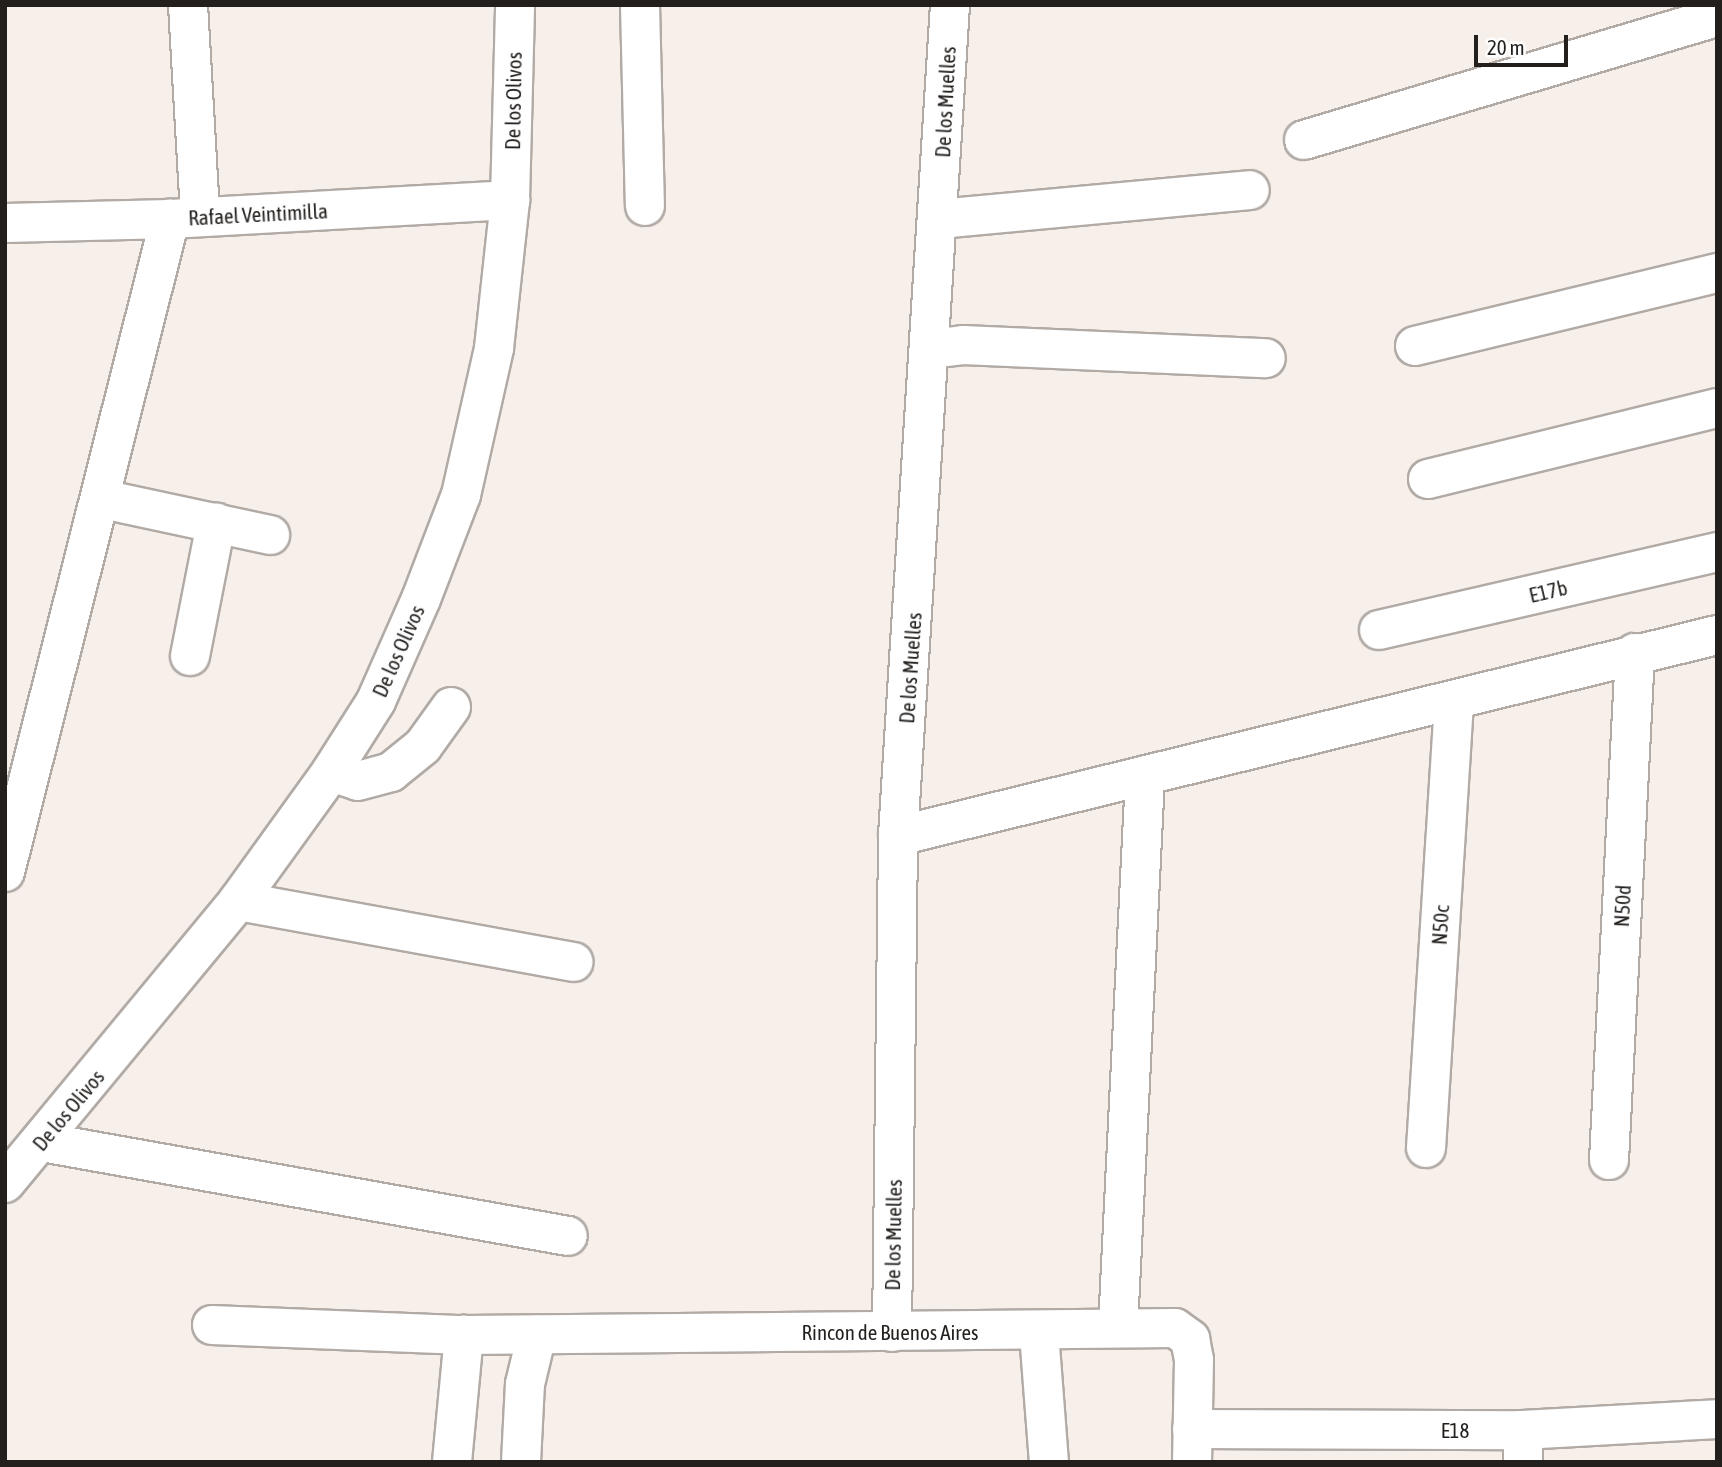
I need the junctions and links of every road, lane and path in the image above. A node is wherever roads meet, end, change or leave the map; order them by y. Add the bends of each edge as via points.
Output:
1 (188, 5) edge
2 (515, 5) edge
3 (640, 5) edge
4 (950, 5) edge
5 (1717, 17) edge
6 (1304, 140) dead end
7 (1250, 190) dead end
8 (510, 200) junction
9 (645, 205) dead end
10 (185, 218) junction
11 (939, 219) junction
12 (5, 223) edge
13 (1717, 273) edge
14 (1415, 346) dead end
15 (931, 349) junction
16 (1266, 358) dead end
17 (1717, 408) edge
18 (1428, 479) dead end
19 (102, 499) junction
20 (216, 523) junction
21 (270, 534) dead end
22 (1717, 552) edge
23 (1379, 630) dead end
24 (1717, 635) edge
25 (1635, 653) junction
26 (190, 656) dead end
27 (1454, 701) junction
28 (451, 707) dead end
29 (331, 772) junction
30 (1145, 776) junction
31 (898, 836) junction
32 (5, 872) edge
33 (238, 901) junction
34 (574, 962) dead end
35 (43, 1142) junction
36 (1426, 1148) dead end
37 (1609, 1160) dead end
38 (5, 1183) edge
39 (568, 1236) dead end
40 (212, 1325) dead end
41 (1118, 1327) junction
42 (892, 1332) junction
43 (1039, 1333) junction
44 (537, 1334) junction
45 (464, 1335) junction
46 (1717, 1419) edge
47 (1192, 1446) edge
48 (1523, 1446) edge
49 (452, 1462) edge
50 (521, 1462) edge
51 (1049, 1462) edge

1 - 10 street
2 - 8 street, De los Olivos
3 - 9 street
4 - 11 street, De los Muelles
5 - 6 street
7 - 11 street
8 - 10 street, Rafael Veintimilla
8 - 29 street, De los Olivos via 494,348 461,495 376,701
10 - 12 street, Rafael Veintimilla
10 - 19 street
11 - 15 street, De los Muelles
13 - 14 street
15 - 16 street via 963,345
15 - 31 street, De los Muelles
17 - 18 street
19 - 20 street
19 - 32 street
20 - 21 street
20 - 26 street
22 - 23 street, E17b
24 - 25 street
25 - 27 street
25 - 37 street, N50d
27 - 30 street
27 - 36 street, N50c
28 - 29 street via 423,746 390,772 358,781
29 - 33 street, De los Olivos
30 - 31 street
30 - 41 street
31 - 42 street, De los Muelles
33 - 34 street
33 - 35 street, De los Olivos
35 - 38 street, De los Olivos
35 - 39 street
40 - 45 street, Rincon de Buenos Aires
41 - 43 street, Rincon de Buenos Aires
41 - 47 street, Rincon de Buenos Aires via 1175,1328 1189,1339 1194,1360
42 - 43 street, Rincon de Buenos Aires
42 - 44 street, Rincon de Buenos Aires
43 - 51 street
44 - 45 street, Rincon de Buenos Aires
44 - 50 street via 525,1384
45 - 49 street
46 - 48 street, E18
47 - 48 street, E18

